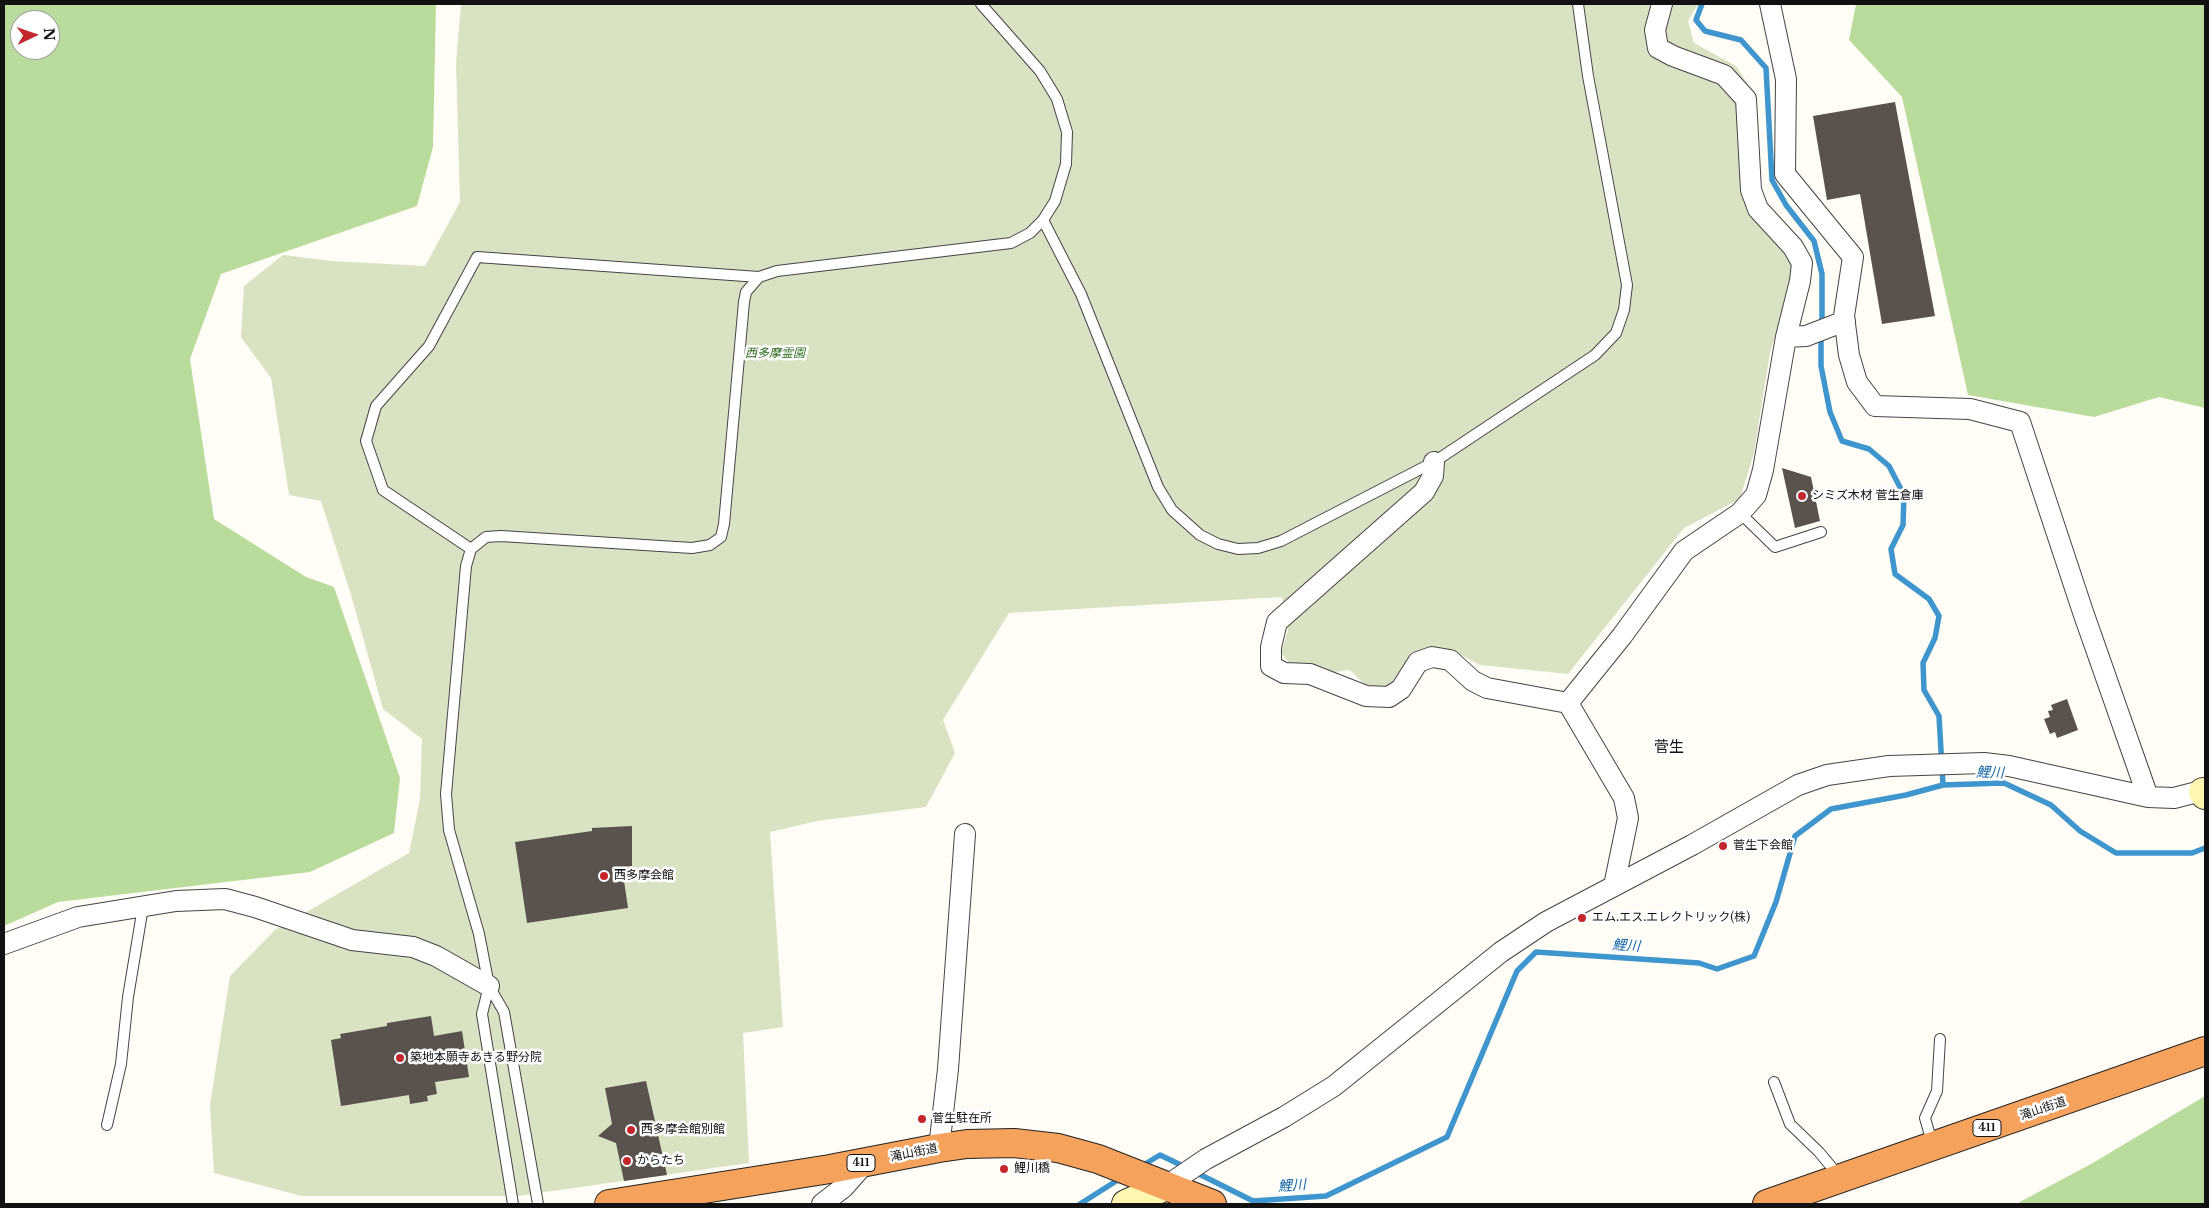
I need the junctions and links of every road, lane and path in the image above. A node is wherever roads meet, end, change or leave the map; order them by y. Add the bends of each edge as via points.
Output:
1 (981, 4) edge
2 (1578, 4) edge
3 (1662, 4) edge
4 (1770, 4) edge
5 (1043, 220) junction
6 (759, 277) junction
7 (1844, 321) junction
8 (1786, 337) junction
9 (1434, 462) junction
10 (1740, 513) junction
11 (1821, 532) dead end
12 (472, 549) junction
13 (1568, 703) junction
14 (2204, 792) edge
15 (2148, 797) junction
16 (965, 834) dead end
17 (1614, 886) junction
18 (143, 906) junction
19 (4, 944) edge
20 (489, 986) junction
21 (1940, 1039) dead end
22 (2205, 1051) edge
23 (1774, 1082) dead end
24 (107, 1124) dead end
25 (1934, 1147) junction
26 (939, 1148) junction
27 (866, 1162) junction
28 (1841, 1178) junction
29 (1166, 1181) junction
30 (513, 1204) edge
31 (538, 1204) edge
32 (609, 1204) edge
33 (822, 1204) edge
34 (1126, 1204) edge
35 (1212, 1204) edge
36 (1767, 1204) edge

1 - 5 lane via 1040,71 1057,99 1067,132 1066,164 1055,201
2 - 9 lane via 1588,76 1627,285 1624,310 1616,333 1595,355
3 - 8 street via 1655,30 1658,48 1724,75 1746,99 1751,190 1758,209 1793,247 1802,262
4 - 7 street via 1786,79 1785,174 1853,257
5 - 6 lane via 1030,233 1011,243 777,272
5 - 9 lane via 1081,294 1158,487 1172,510 1200,535 1238,549 1258,548 1281,541
6 - 12 lane via 746,292 744,302 722,537 710,546 692,548 501,536 486,537
6 - 12 lane via 477,257 429,346 376,406 366,441 383,490
7 - 8 street via 1806,336
7 - 15 street via 1857,382 1875,406 1970,409 2020,422
8 - 10 street via 1763,470 1756,495
9 - 13 street via 1433,476 1424,492 1277,622 1270,646 1270,666 1284,673 1310,674 1366,696 1389,697 1401,689 1418,662 1432,657 1450,660 1473,681 1487,688
10 - 11 lane via 1774,547
10 - 13 street via 1684,551
12 - 20 lane via 466,566 446,794 449,830
13 - 17 street via 1624,798 1628,818
14 - 15 street via 2174,798
15 - 17 street via 1984,763 1889,766 1827,775 1798,785
16 - 26 street
17 - 29 street via 1546,922 1501,952 1334,1086
18 - 19 street via 78,917
18 - 20 street via 225,899 352,940 413,947
18 - 24 lane via 121,1064
20 - 30 lane via 482,1014
20 - 31 lane via 504,1012
21 - 25 lane via 1937,1091 1925,1118
22 - 25 highway, 滝山街道 / 411
23 - 28 lane via 1790,1124
25 - 28 highway, 滝山街道 / 411
26 - 27 highway, 滝山街道 / 411
26 - 29 highway, 滝山街道 / 411 via 1014,1143 1058,1148
27 - 32 highway, 滝山街道 / 411
27 - 33 street
28 - 36 highway, 滝山街道 / 411
29 - 34 street
29 - 35 highway, 滝山街道 / 411

